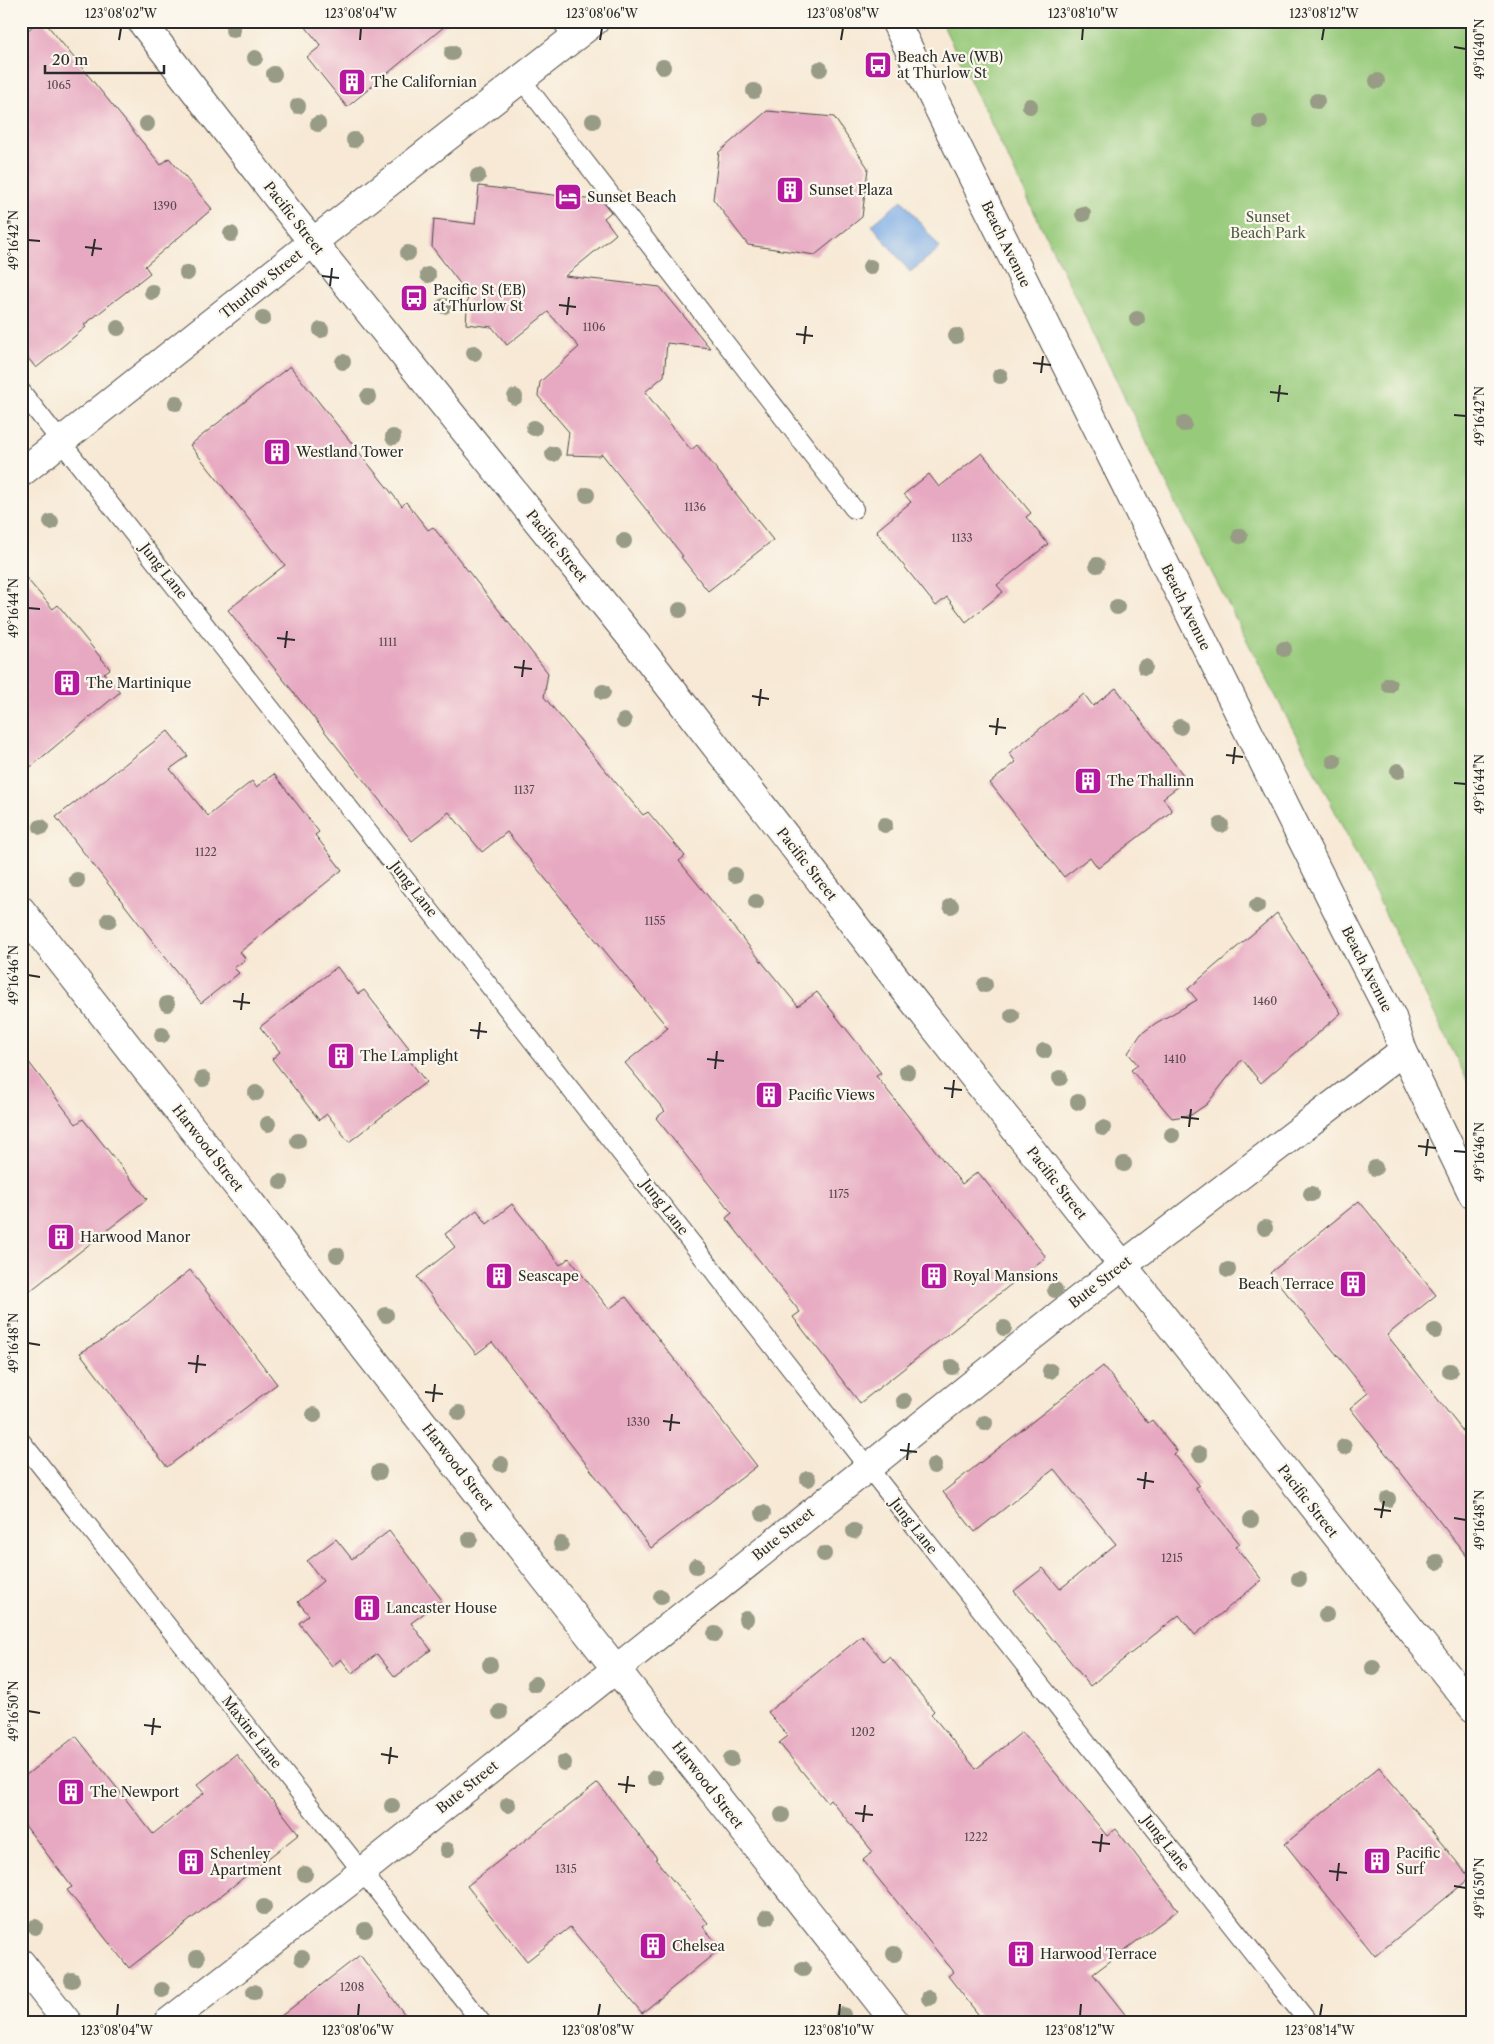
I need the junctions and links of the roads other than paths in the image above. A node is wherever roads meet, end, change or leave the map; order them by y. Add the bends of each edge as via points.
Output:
1 (141, 21) edge
2 (595, 21) edge
3 (895, 21) edge
4 (568, 30) edge
5 (522, 79) junction
6 (313, 242) junction
7 (21, 391) edge
8 (62, 441) junction
9 (21, 473) edge
10 (854, 509) dead end
11 (21, 910) edge
12 (1403, 1051) junction
13 (1473, 1194) edge
14 (1122, 1265) junction
15 (21, 1441) edge
16 (868, 1467) junction
17 (615, 1668) junction
18 (1473, 1708) edge
19 (362, 1872) junction
20 (21, 1964) edge
21 (68, 2023) edge
22 (167, 2023) edge
23 (482, 2023) edge
24 (896, 2023) edge
25 (1309, 2023) edge

1 - 6 street, Pacific Street
2 - 4 street, Thurlow Street
3 - 12 street, Beach Avenue via 1392,1017
4 - 5 street, Thurlow Street
5 - 6 street, Thurlow Street
5 - 10 lane
6 - 8 street, Thurlow Street
6 - 14 street, Pacific Street via 649,661
7 - 8 lane, Jung Lane
8 - 9 street, Thurlow Street
8 - 16 lane, Jung Lane
11 - 17 street, Harwood Street
12 - 13 street, Beach Avenue
12 - 14 street, Bute Street
14 - 16 street, Bute Street
14 - 18 street, Pacific Street
15 - 19 lane, Maxine Lane
16 - 17 street, Bute Street
16 - 25 lane, Jung Lane
17 - 19 street, Bute Street
17 - 24 street, Harwood Street
19 - 22 street, Bute Street
19 - 23 lane, Maxine Lane
20 - 21 street

